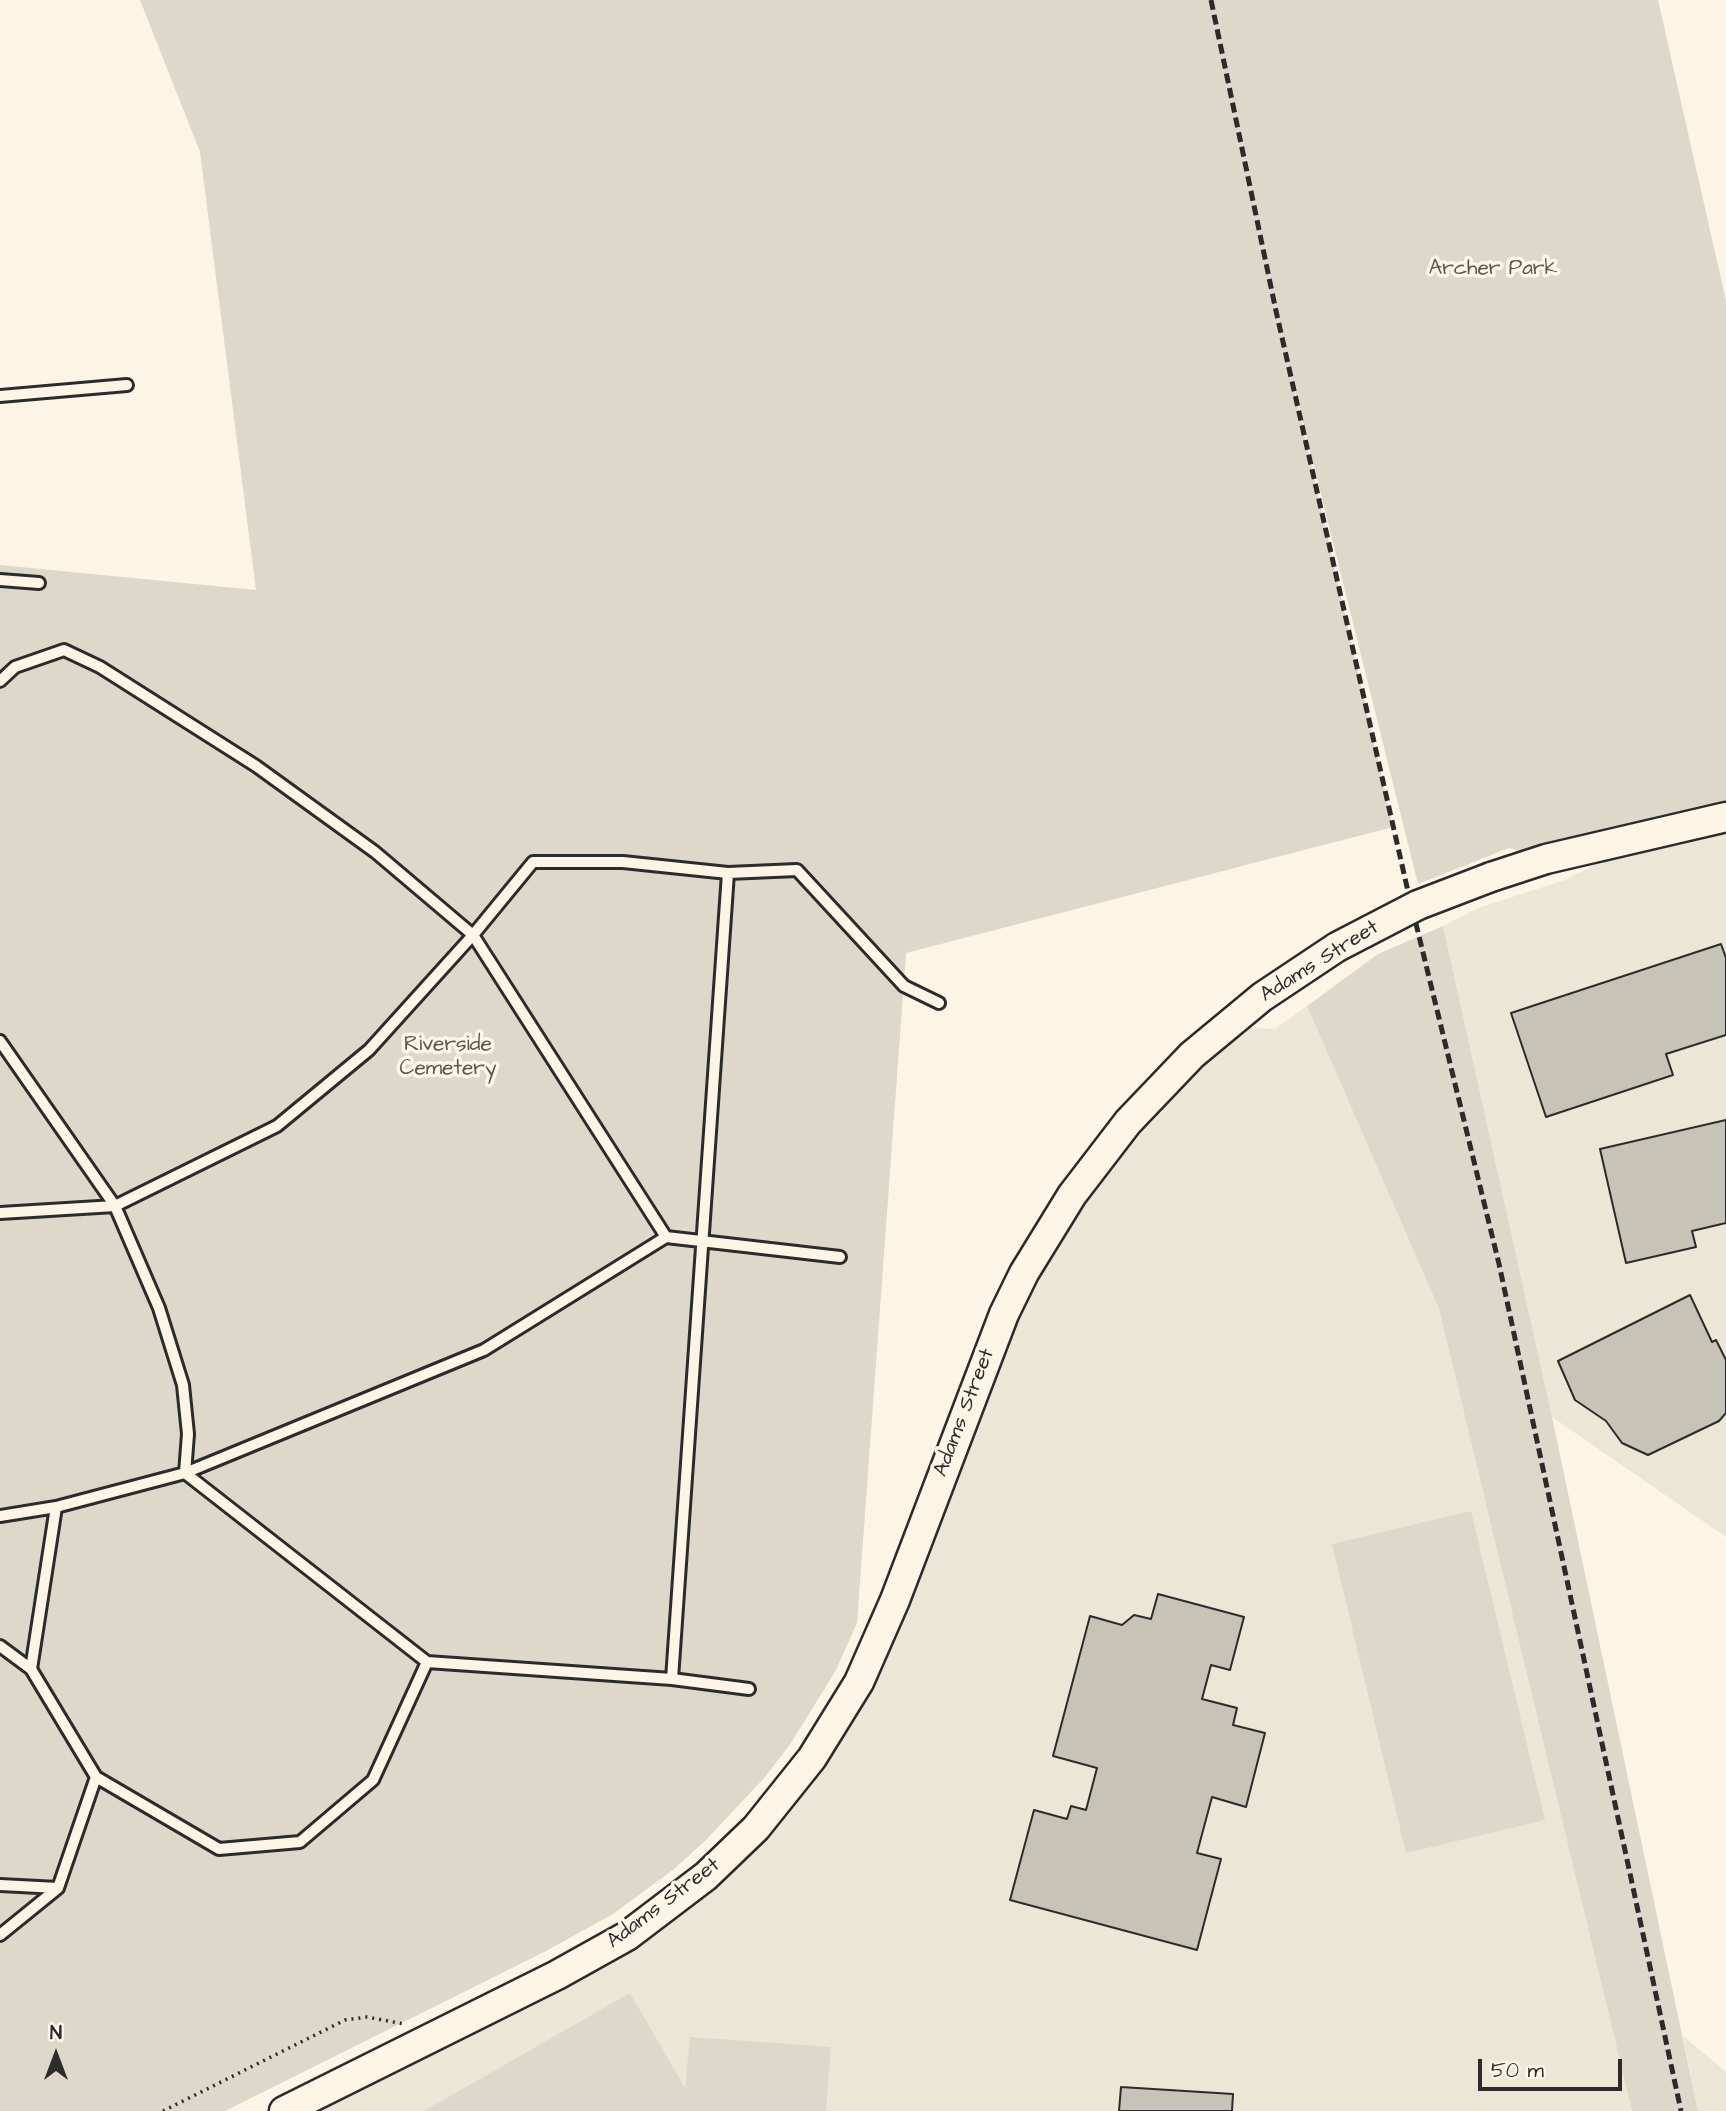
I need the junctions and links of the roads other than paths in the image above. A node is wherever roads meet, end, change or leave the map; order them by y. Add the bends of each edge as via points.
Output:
1 (127, 385) dead end
2 (0, 396) edge
3 (0, 580) edge
4 (39, 583) dead end
5 (0, 681) edge
6 (1726, 817) edge
7 (727, 873) junction
8 (473, 935) junction
9 (939, 1003) dead end
10 (0, 1041) edge
11 (116, 1206) junction
12 (0, 1213) edge
13 (666, 1237) junction
14 (702, 1240) junction
15 (841, 1257) dead end
16 (185, 1473) junction
17 (56, 1507) junction
18 (0, 1516) edge
19 (0, 1646) edge
20 (427, 1662) junction
21 (31, 1669) junction
22 (672, 1679) junction
23 (749, 1689) dead end
24 (96, 1777) junction
25 (0, 1885) edge
26 (58, 1888) junction
27 (0, 1935) edge
28 (284, 2111) edge

1 - 2 lane
3 - 4 lane
5 - 8 lane via 15,667 64,650 100,667 267,774 375,852
6 - 28 street, Adams Street, bridge via 1546,859 1418,905 1337,947 1262,997 1192,1055 1128,1122 1035,1253 1004,1314 859,1682 812,1758 756,1828 649,1921 593,1956
7 - 8 lane via 623,862 533,862
7 - 9 lane via 797,870 904,986
7 - 14 lane
8 - 11 lane via 369,1049 277,1126
8 - 13 lane
10 - 11 lane
11 - 12 lane
11 - 16 lane via 159,1308 183,1385 188,1434
13 - 14 lane
13 - 16 lane via 484,1350
14 - 15 lane
14 - 22 lane
16 - 17 lane
16 - 20 lane
17 - 18 lane
17 - 21 lane
19 - 21 lane
20 - 22 lane
20 - 24 lane via 373,1780 300,1842 219,1849
21 - 24 lane
22 - 23 lane
24 - 26 lane
25 - 26 lane
26 - 27 lane

